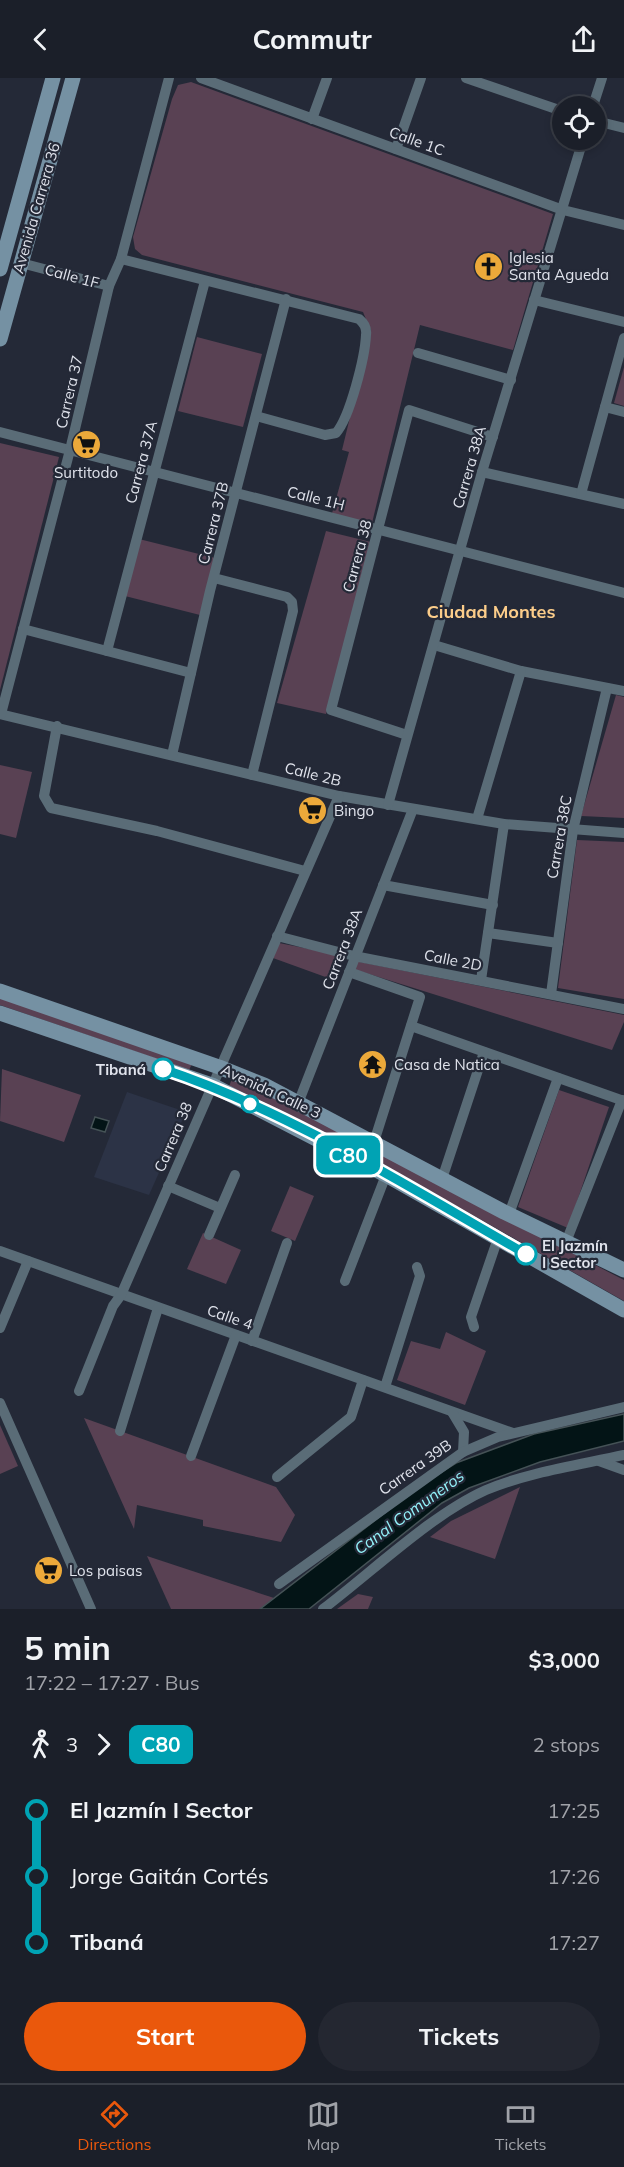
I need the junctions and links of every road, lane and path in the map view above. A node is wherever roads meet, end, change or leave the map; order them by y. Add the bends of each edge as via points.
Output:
1 (53, 78) edge
2 (73, 78) edge
3 (169, 78) edge
4 (201, 78) edge
5 (327, 78) edge
6 (421, 78) edge
7 (466, 78) edge
8 (506, 78) edge
9 (602, 78) edge
10 (502, 91) junction
11 (596, 96) edge
12 (552, 108) edge
13 (312, 119) junction
14 (606, 124) edge
15 (624, 128) edge
16 (396, 149) junction
17 (580, 150) edge
18 (563, 210) junction
19 (624, 225) edge
20 (121, 259) junction
21 (1, 262) edge
22 (21, 263) junction
23 (205, 281) junction
24 (109, 286) junction
25 (286, 299) junction
26 (534, 300) junction
27 (624, 322) edge
28 (624, 338) edge
29 (0, 339) edge
30 (418, 353) dead end
31 (511, 380) junction
32 (605, 407) junction
33 (624, 411) edge
34 (256, 416) junction
35 (0, 432) edge
36 (493, 437) junction
37 (70, 450) junction
38 (154, 472) junction
39 (482, 472) junction
40 (236, 493) junction
41 (581, 494) junction
42 (624, 504) edge
43 (379, 530) junction
44 (460, 551) junction
45 (214, 578) junction
46 (624, 593) edge
47 (22, 629) junction
48 (434, 645) junction
49 (106, 651) junction
50 (521, 671) junction
51 (190, 673) junction
52 (607, 688) junction
53 (624, 691) edge
54 (1, 714) edge
55 (57, 726) junction
56 (408, 735) junction
57 (172, 755) junction
58 (252, 775) junction
59 (339, 796) junction
60 (388, 804) junction
61 (413, 809) junction
62 (477, 819) junction
63 (504, 824) junction
64 (573, 830) junction
65 (624, 833) edge
66 (305, 871) junction
67 (384, 885) junction
68 (493, 905) junction
69 (488, 933) junction
70 (277, 936) junction
71 (558, 943) junction
72 (354, 956) junction
73 (349, 972) junction
74 (481, 980) junction
75 (0, 991) edge
76 (551, 994) junction
77 (624, 1009) edge
78 (0, 1013) edge
79 (411, 1026) junction
80 (484, 1052) junction
81 (219, 1067) junction
82 (558, 1078) junction
83 (212, 1085) junction
84 (299, 1101) junction
85 (623, 1101) edge
86 (374, 1142) junction
87 (236, 1175) dead end
88 (386, 1175) junction
89 (442, 1179) junction
90 (168, 1186) junction
91 (220, 1208) junction
92 (509, 1214) junction
93 (209, 1235) dead end
94 (498, 1238) junction
95 (566, 1242) junction
96 (287, 1243) dead end
97 (0, 1251) edge
98 (28, 1261) junction
99 (417, 1267) dead end
100 (624, 1270) edge
101 (345, 1281) dead end
102 (122, 1295) junction
103 (158, 1308) junction
104 (624, 1310) edge
105 (474, 1327) dead end
106 (0, 1328) edge
107 (236, 1335) junction
108 (252, 1341) junction
109 (363, 1380) junction
110 (385, 1387) junction
111 (79, 1391) dead end
112 (0, 1403) edge
113 (624, 1407) edge
114 (451, 1411) junction
115 (120, 1431) dead end
116 (513, 1433) junction
117 (463, 1452) junction
118 (624, 1455) edge
119 (191, 1456) dead end
120 (598, 1461) junction
121 (624, 1470) edge
122 (278, 1477) dead end
123 (279, 1584) dead end
124 (91, 1609) edge
125 (323, 1609) edge

1 - 21 main road, Avenida Carrera 36
2 - 22 main road, Avenida Carrera 36
3 - 20 street, Carrera 37
4 - 13 street, Calle 1C
5 - 13 street
6 - 16 street
7 - 10 street
8 - 10 street
9 - 11 street
10 - 12 street
13 - 16 street, Calle 1C
14 - 15 street
16 - 18 street, Calle 1C
17 - 18 street, Carrera 38A
18 - 19 street, Calle 1C
18 - 26 street, Carrera 38A
20 - 23 street
20 - 24 street, Carrera 37
21 - 22 main road, Calle 1F
22 - 24 street, Calle 1F
22 - 29 main road, Avenida Carrera 36
23 - 25 street
23 - 38 street, Carrera 37A
24 - 37 street, Carrera 37
25 - 34 street, Carrera 37B
25 - 34 street via 359,319 364,324 366,335 354,392 343,426 336,434 325,435
26 - 27 street
26 - 31 street, Carrera 38A
28 - 32 street
30 - 31 street
31 - 36 street, Carrera 38A
32 - 33 street
32 - 41 street
34 - 40 street, Carrera 37B
35 - 37 street, Calle 1H
36 - 39 street, Carrera 38A
36 - 43 street, Carrera 38 via 409,410
37 - 38 street, Calle 1H
37 - 47 street, Carrera 37
38 - 40 street, Calle 1H
38 - 49 street, Carrera 37A
39 - 41 street
39 - 44 street, Carrera 38A
40 - 43 street, Calle 1H
40 - 45 street, Carrera 37B
41 - 42 street
43 - 44 street, Calle 1H
43 - 56 street, Carrera 38 via 331,710
44 - 46 street, Calle 1H
44 - 48 street, Carrera 38A
45 - 51 street, Carrera 37B
45 - 58 street via 287,597 292,602 293,611
47 - 49 street
47 - 54 street, Carrera 37
48 - 50 street
48 - 56 street, Carrera 38A
49 - 51 street
50 - 52 street
50 - 62 street
51 - 57 street, Carrera 37B
52 - 53 street
52 - 64 street, Carrera 38C
54 - 55 street, Calle 2B
55 - 57 street, Calle 2B
55 - 66 street via 44,796 51,807
56 - 60 street, Carrera 38A
57 - 58 street, Calle 2B
58 - 59 street, Calle 2B
59 - 60 street, Calle 2B
59 - 66 street, Carrera 38
60 - 61 street, Calle 2B
61 - 62 street, Calle 2B
61 - 67 street, Carrera 38A
62 - 63 street, Calle 2B
63 - 64 street, Calle 2B
63 - 68 street
64 - 65 street, Calle 2B
64 - 71 street, Carrera 38C
66 - 70 street, Carrera 38
67 - 68 street
67 - 72 street, Carrera 38A
68 - 69 street
69 - 71 street
69 - 74 street
70 - 72 street, Calle 2D
70 - 81 street, Carrera 38
71 - 76 street, Carrera 38C
72 - 73 street, Carrera 38A
72 - 74 street, Calle 2D
73 - 79 street via 420,997
73 - 84 street, Carrera 38A
74 - 76 street, Calle 2D
75 - 81 main road, Avenida Calle 3
76 - 77 street, Calle 2D
78 - 83 main road, Avenida Calle 3
79 - 80 street
79 - 86 street
80 - 82 street
80 - 89 street
81 - 83 street, Carrera 38
81 - 84 main road, Avenida Calle 3
82 - 85 street
82 - 92 street
83 - 88 main road, Avenida Calle 3
83 - 90 street, Carrera 38
84 - 86 main road, Avenida Calle 3
85 - 95 street
86 - 89 main road, Avenida Calle 3
87 - 91 street
88 - 94 main road, Avenida Calle 3
88 - 101 street
89 - 92 main road, Avenida Calle 3
90 - 91 street
90 - 102 street, Carrera 38
91 - 93 street
92 - 95 main road, Avenida Calle 3
94 - 104 main road, Avenida Calle 3
94 - 105 street via 471,1317
95 - 100 main road, Avenida Calle 3
96 - 108 street
97 - 98 street, Calle 4
98 - 102 street, Calle 4
98 - 106 street
99 - 110 street via 420,1276
102 - 103 street, Calle 4
102 - 111 street, Carrera 38 via 113,1306
103 - 107 street, Calle 4
103 - 115 street
107 - 108 street, Calle 4
107 - 119 street
108 - 109 street, Calle 4
109 - 110 street, Calle 4
109 - 122 street via 351,1417
110 - 114 street, Calle 4
112 - 124 street
113 - 116 street, Carrera 39B
114 - 116 street, Calle 4
114 - 117 street via 464,1432
116 - 117 street, Carrera 39B
117 - 123 street, Carrera 39B
118 - 120 street
120 - 121 street
120 - 125 street via 484,1491 439,1519

